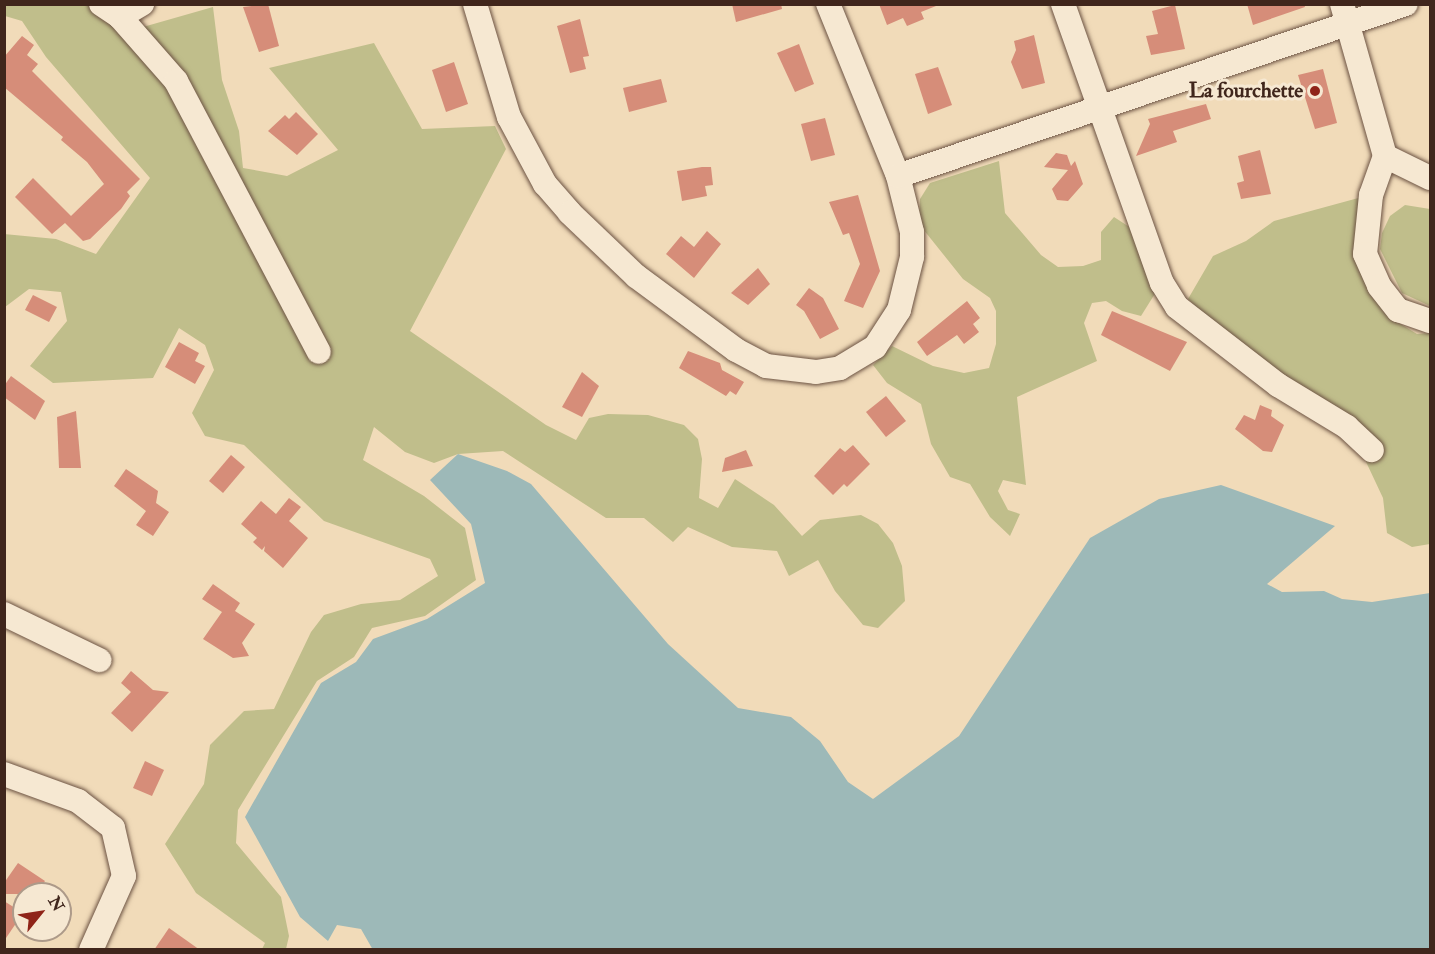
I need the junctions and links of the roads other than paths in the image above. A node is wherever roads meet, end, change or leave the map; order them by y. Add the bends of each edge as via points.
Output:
1 (142, 4) edge
2 (475, 4) edge
3 (828, 4) edge
4 (1063, 4) edge
5 (1406, 4) edge
6 (110, 11) edge
7 (1344, 14) edge
8 (1098, 107) junction
9 (1384, 156) junction
10 (898, 176) junction
11 (1431, 178) edge
12 (1431, 321) edge
13 (319, 352) dead end
14 (1372, 450) dead end
15 (4, 614) edge
16 (99, 660) dead end
17 (4, 774) edge
18 (91, 950) edge

1 - 6 street
2 - 10 street via 508,117 545,184 599,241 668,303 766,366 792,372 840,368 875,347 889,329 899,310 912,257 912,232
3 - 10 street
4 - 8 street
5 - 7 street
6 - 13 street via 176,81
7 - 8 street
7 - 9 street
8 - 10 street
8 - 14 street via 1162,283 1178,307 1278,385 1347,427
9 - 11 street
9 - 12 street via 1371,195 1365,254 1379,286 1398,310
15 - 16 street
17 - 18 street via 78,801 113,828 124,876

